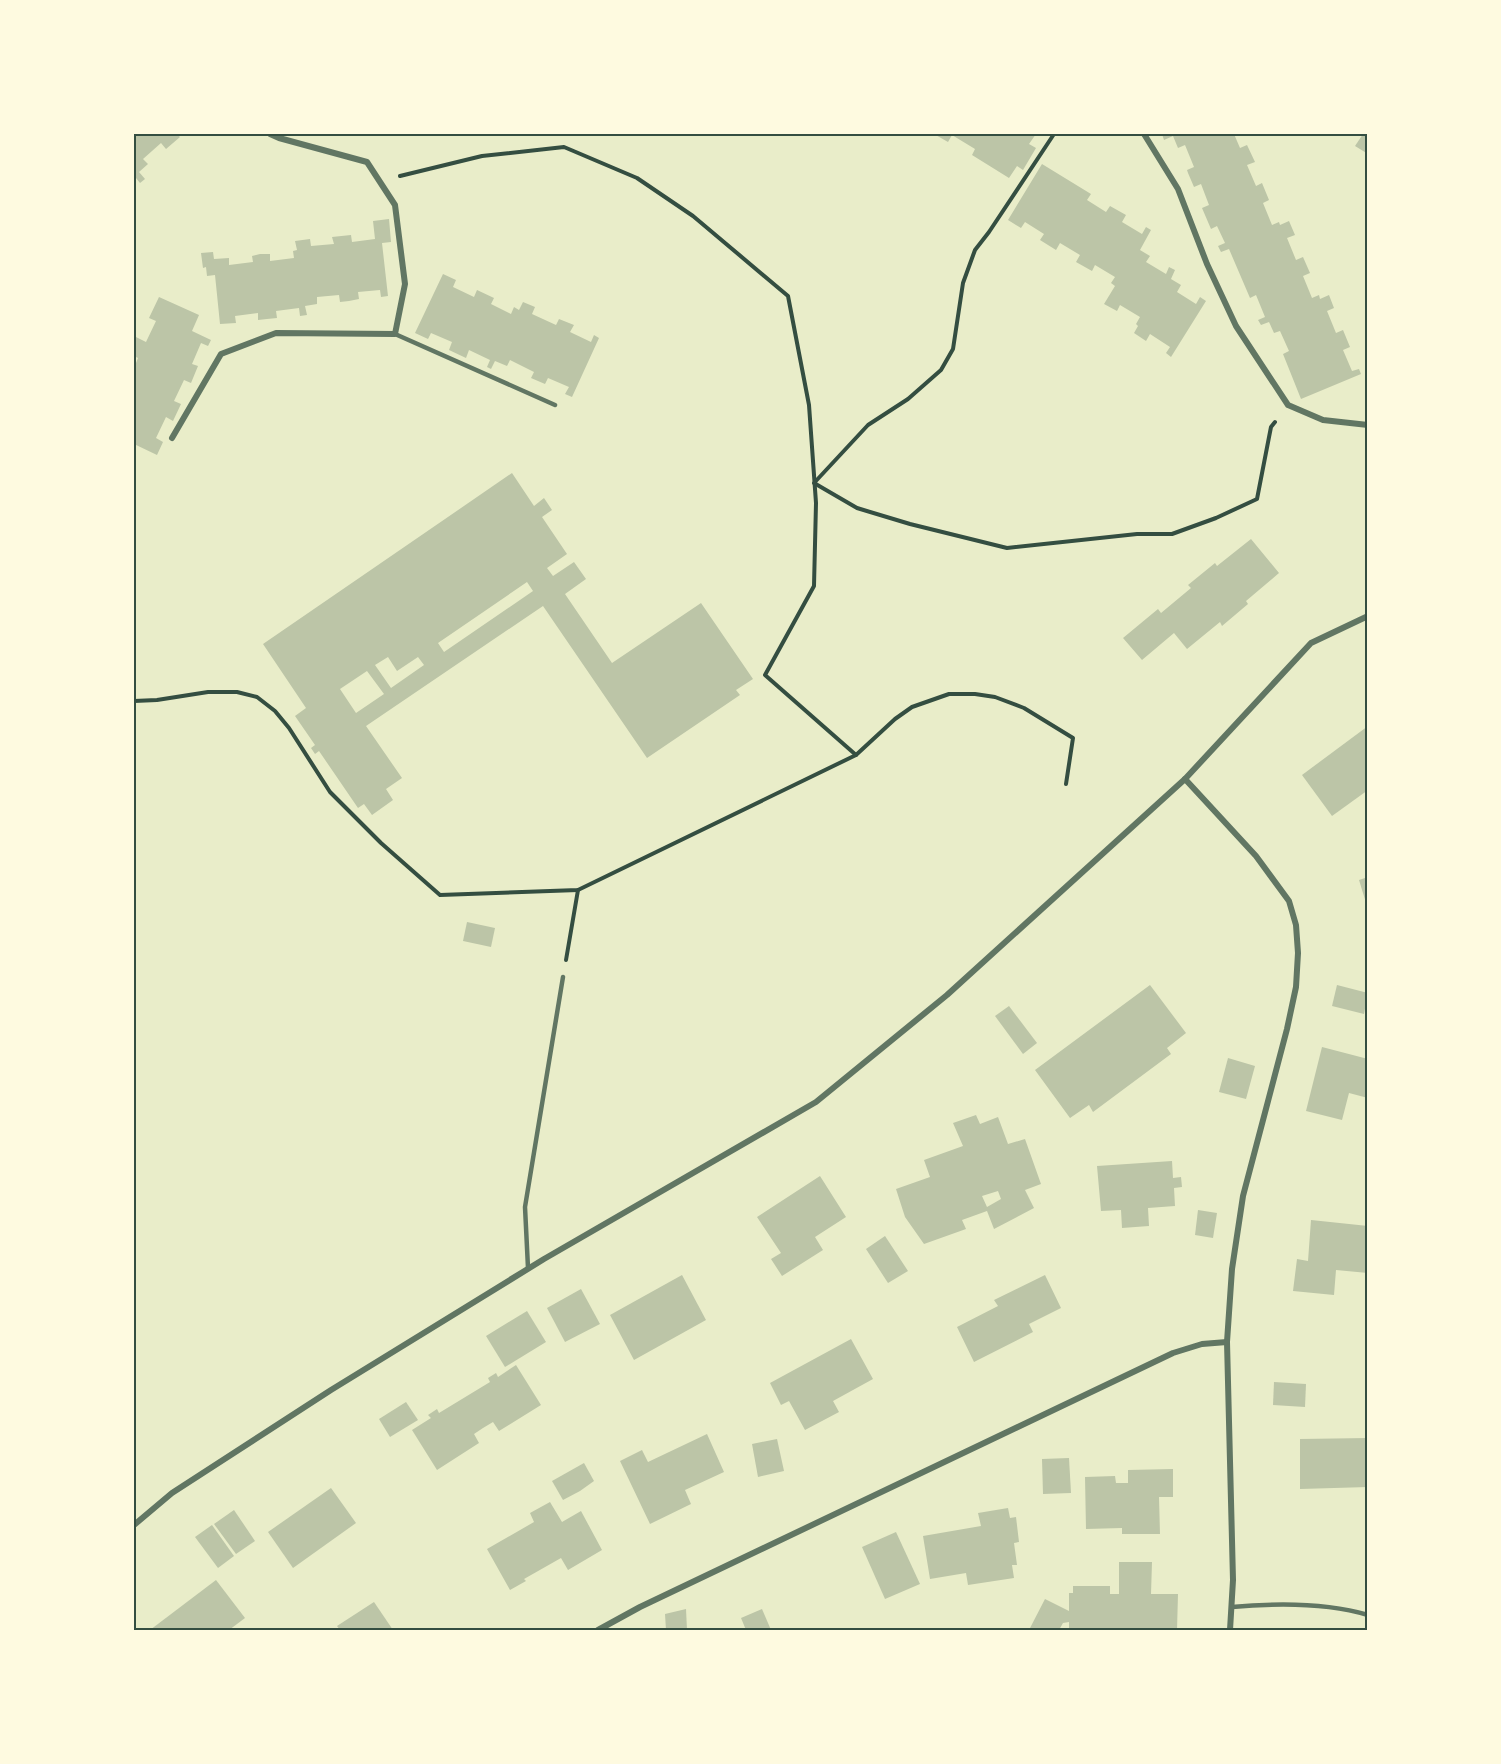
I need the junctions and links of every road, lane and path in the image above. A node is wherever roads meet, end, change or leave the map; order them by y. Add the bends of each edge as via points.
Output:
1 (270, 134) edge
2 (1054, 134) edge
3 (1144, 134) edge
4 (379, 181) junction
5 (395, 334) junction
6 (555, 405) dead end
7 (1288, 405) junction
8 (1368, 425) edge
9 (172, 438) dead end
10 (814, 483) junction
11 (1368, 616) edge
12 (134, 701) edge
13 (856, 755) junction
14 (1185, 780) junction
15 (1065, 784) dead end
16 (578, 890) junction
17 (563, 977) joint
18 (528, 1269) junction
19 (1227, 1342) junction
20 (134, 1525) edge
21 (1232, 1607) junction
22 (1368, 1614) edge
23 (598, 1630) edge
24 (1230, 1630) edge

1 - 4 street via 367,162
2 - 10 path via 975,250 963,283 953,349 941,370 908,399 868,425
3 - 7 street via 1178,189 1236,326
4 - 5 street via 395,205 405,284
4 - 10 path via 482,156 564,147 638,178 693,216 788,296 809,405
5 - 6 lane
5 - 9 street via 276,333 221,354
7 - 8 street via 1323,420
7 - 10 path via 1271,428 1257,499 1172,534 1007,548 857,508
10 - 13 path via 814,586 765,675
11 - 14 street via 1311,643
12 - 16 path via 208,692 237,692 257,698 289,729 330,792 440,896
13 - 15 path via 912,707 949,694 975,694 1024,708 1073,738
13 - 16 path
14 - 18 street via 947,996 816,1102
14 - 19 street via 1263,865 1289,901 1297,934 1296,987 1243,1196
16 - 17 path
17 - 18 lane via 525,1207
18 - 20 street via 171,1493
19 - 21 street
19 - 23 street via 1202,1344 1173,1353
21 - 22 lane via 1268,1603
21 - 24 street

